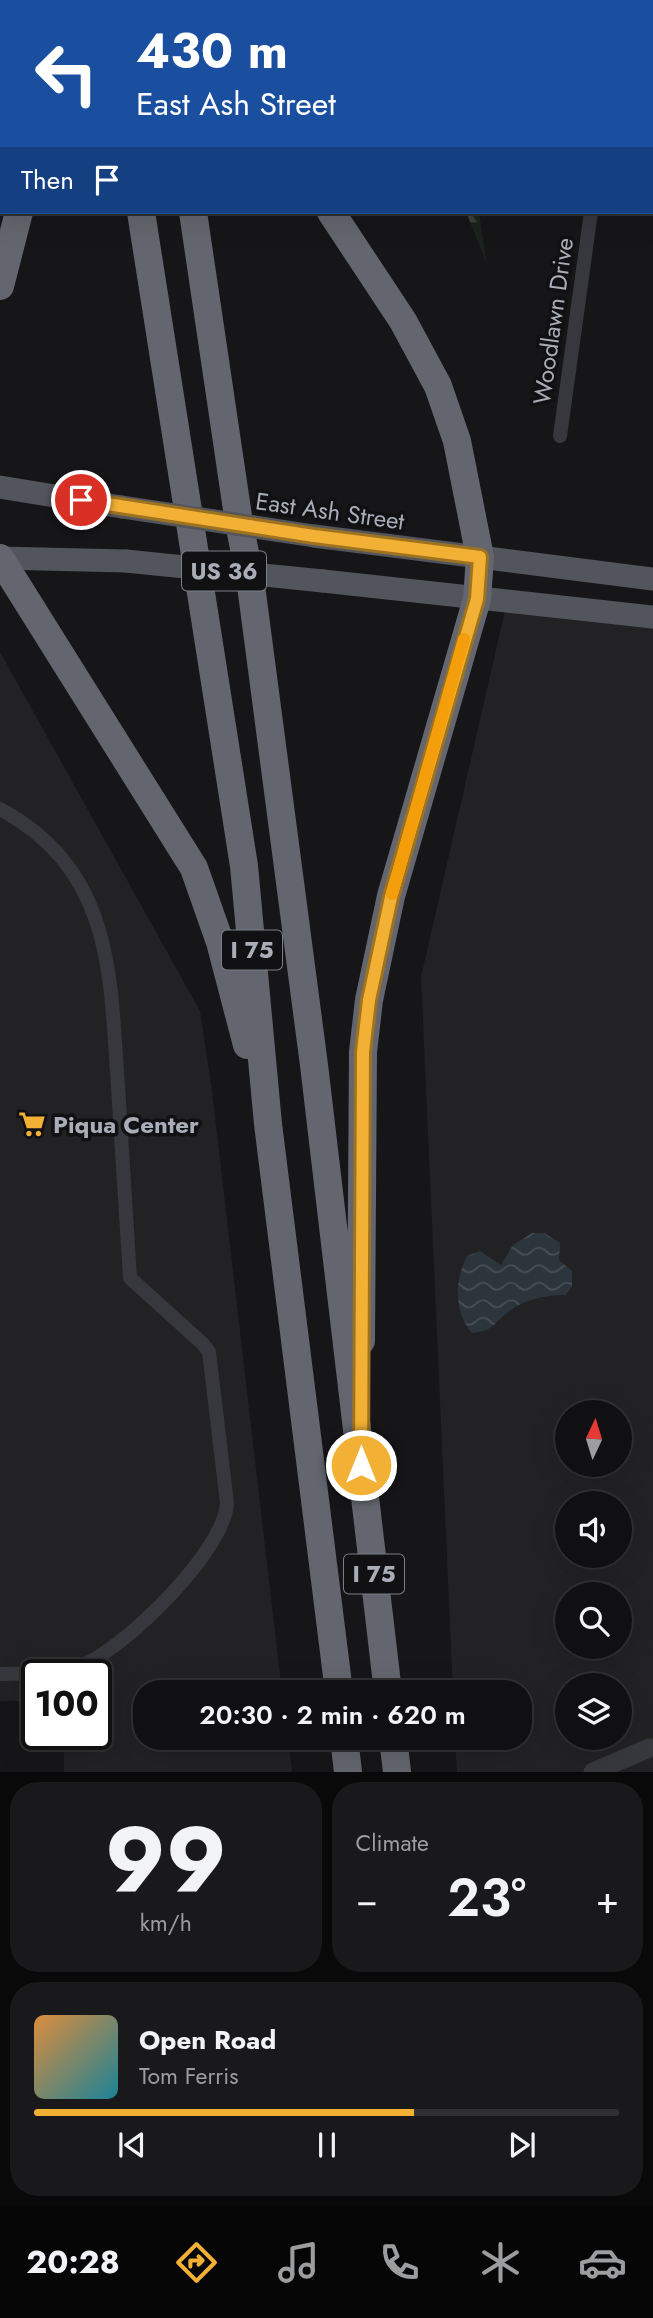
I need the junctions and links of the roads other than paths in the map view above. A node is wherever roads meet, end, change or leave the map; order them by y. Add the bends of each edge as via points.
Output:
1 (18, 214) edge
2 (141, 214) edge
3 (194, 214) edge
4 (332, 214) edge
5 (591, 214) edge
6 (0, 286) edge
7 (560, 436) dead end
8 (0, 487) edge
9 (480, 557) junction
10 (0, 558) edge
11 (653, 579) edge
12 (477, 599) junction
13 (653, 617) edge
14 (0, 809) edge
15 (268, 1125) junction
16 (361, 1465) junction
17 (0, 1674) edge
18 (337, 1680) edge
19 (386, 1680) edge
20 (651, 1747) edge
21 (394, 1750) edge
22 (397, 1772) edge
23 (593, 1772) edge
24 (635, 1772) edge

1 - 6 highway
2 - 15 highway, I 75 via 244,866
3 - 16 highway, I 75 via 250,578
4 - 9 highway via 403,321 438,386 457,441
5 - 7 street, Woodlawn Drive
8 - 9 main road, East Ash Street / US 36, bridge
9 - 11 main road, East Ash Street / US 36
9 - 12 highway
10 - 12 main road, US 36, bridge via 126,561
10 - 15 highway via 194,868 220,942
12 - 13 main road, US 36
12 - 16 highway via 391,897 369,1000 363,1052
14 - 17 street via 55,852 85,894 97,921 112,987 130,1278 209,1352 227,1503 223,1526 198,1567 114,1646 73,1669
15 - 18 highway, I 75
16 - 19 highway, I 75
20 - 23 street
20 - 24 street
21 - 22 highway

